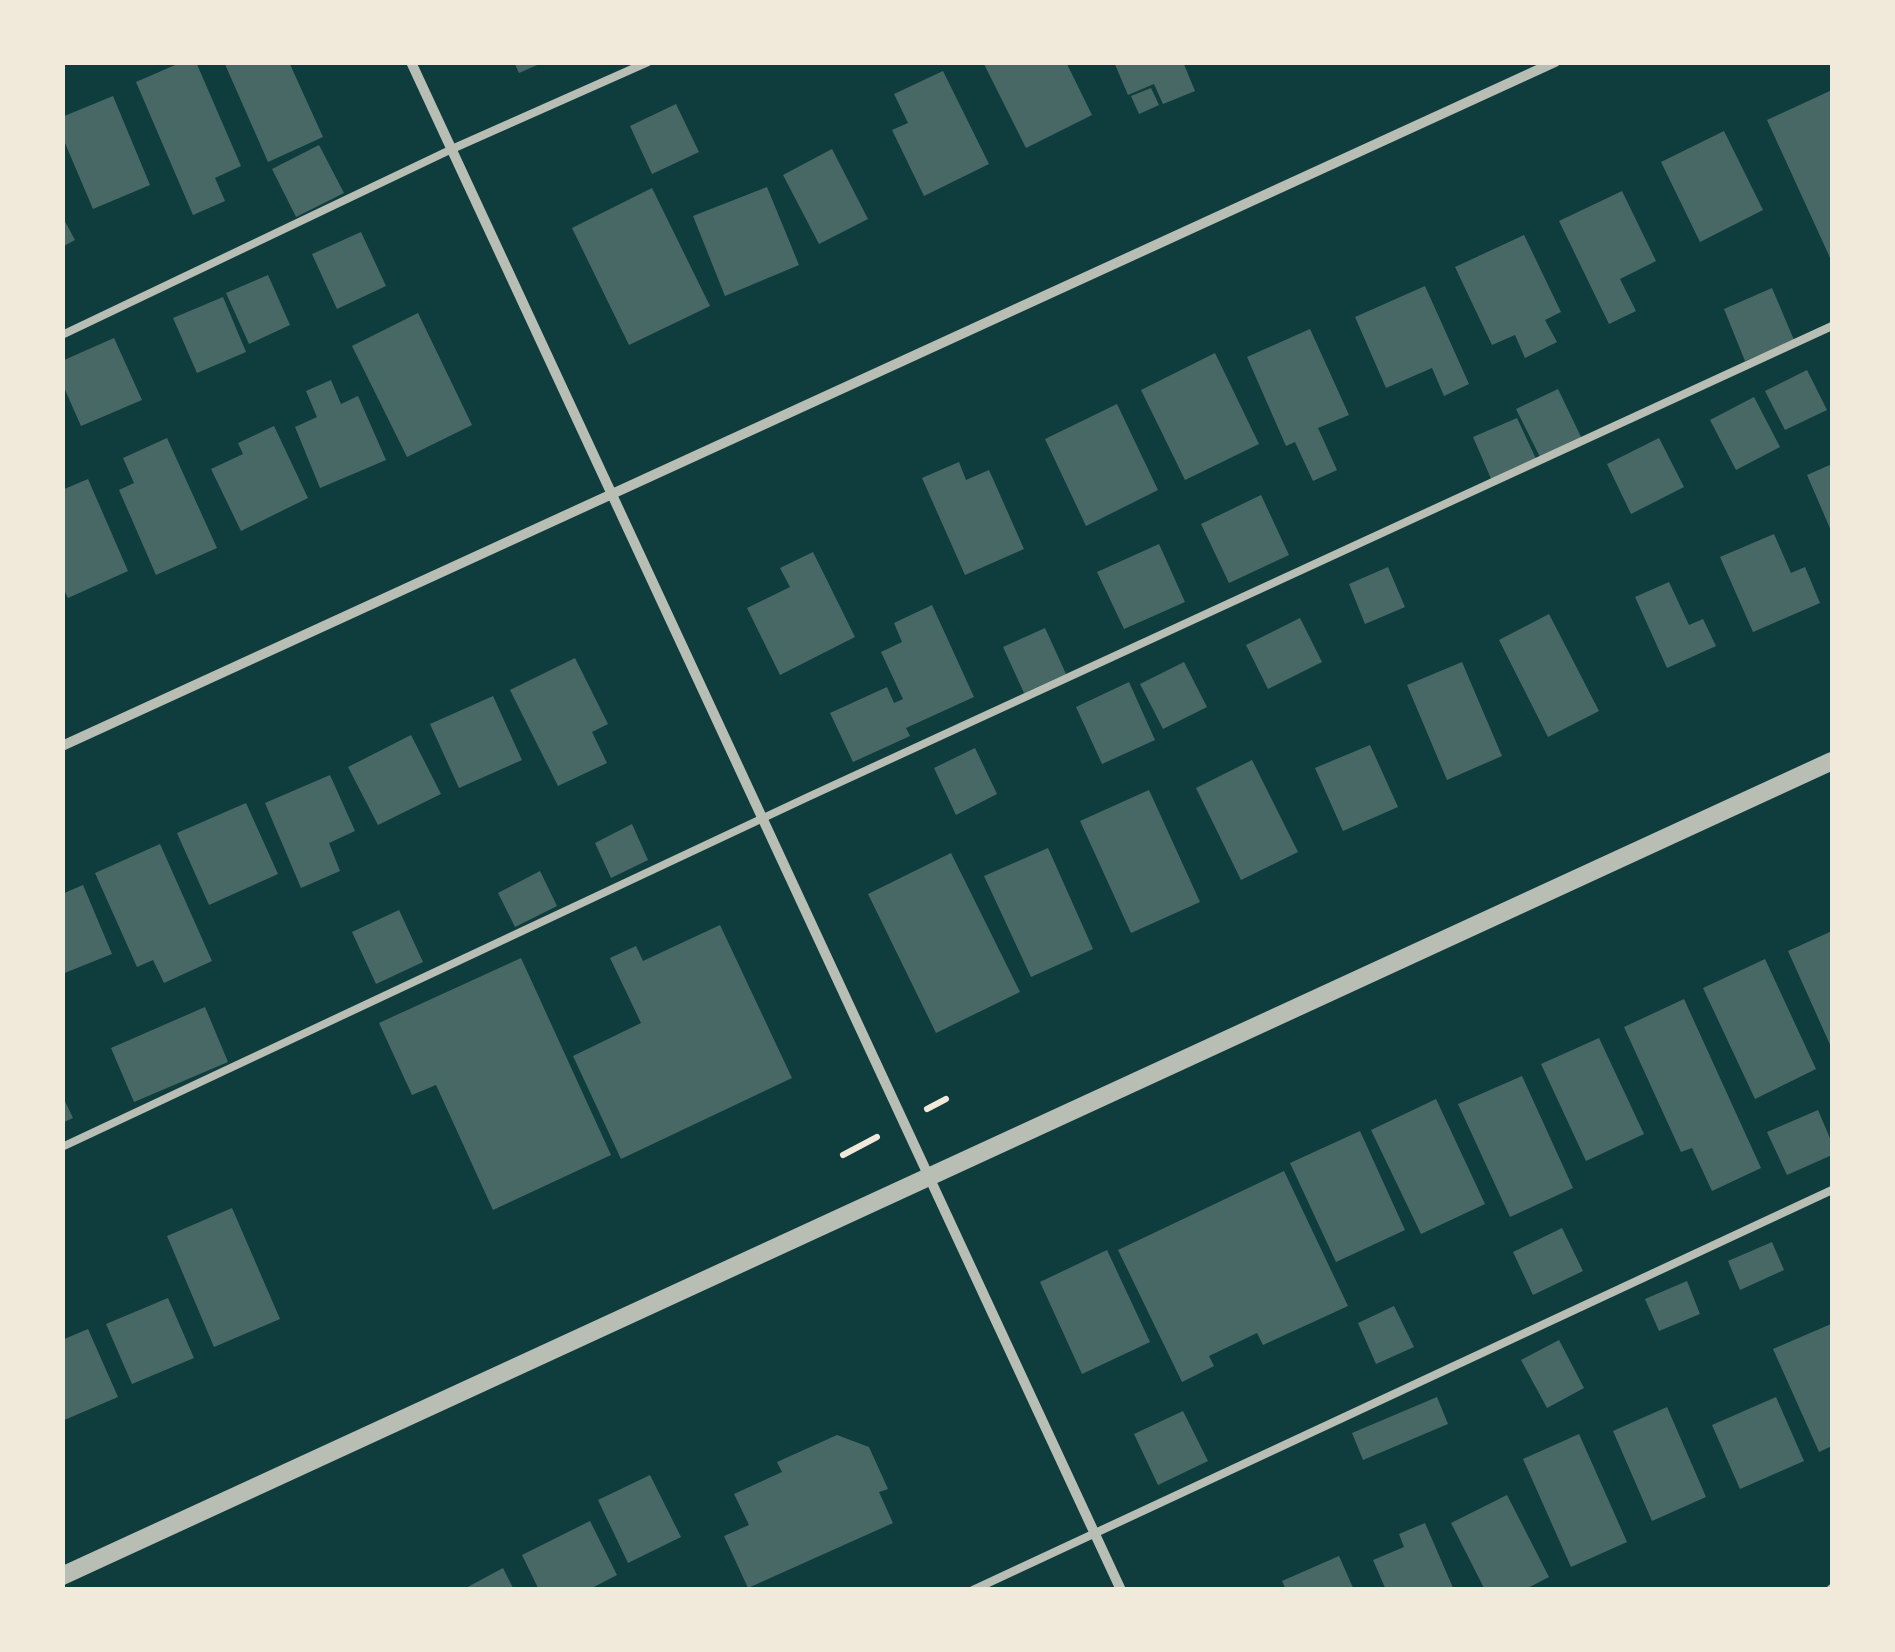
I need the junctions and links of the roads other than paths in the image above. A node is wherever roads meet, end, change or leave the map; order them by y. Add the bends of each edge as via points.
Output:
1 (412, 62) edge
2 (648, 62) edge
3 (1555, 62) edge
4 (452, 149) junction
5 (1832, 326) edge
6 (62, 335) edge
7 (614, 494) junction
8 (62, 746) edge
9 (1832, 762) edge
10 (764, 818) junction
11 (62, 1148) edge
12 (929, 1177) junction
13 (1832, 1190) edge
14 (1095, 1534) junction
15 (62, 1576) edge
16 (973, 1590) edge
17 (1120, 1590) edge

1 - 4 street
2 - 4 lane
3 - 7 street
4 - 6 lane
4 - 7 street
5 - 10 lane
7 - 8 street
7 - 10 street
9 - 12 street
10 - 11 lane
10 - 12 street
12 - 14 street
12 - 15 street
13 - 14 lane
14 - 16 lane
14 - 17 street

